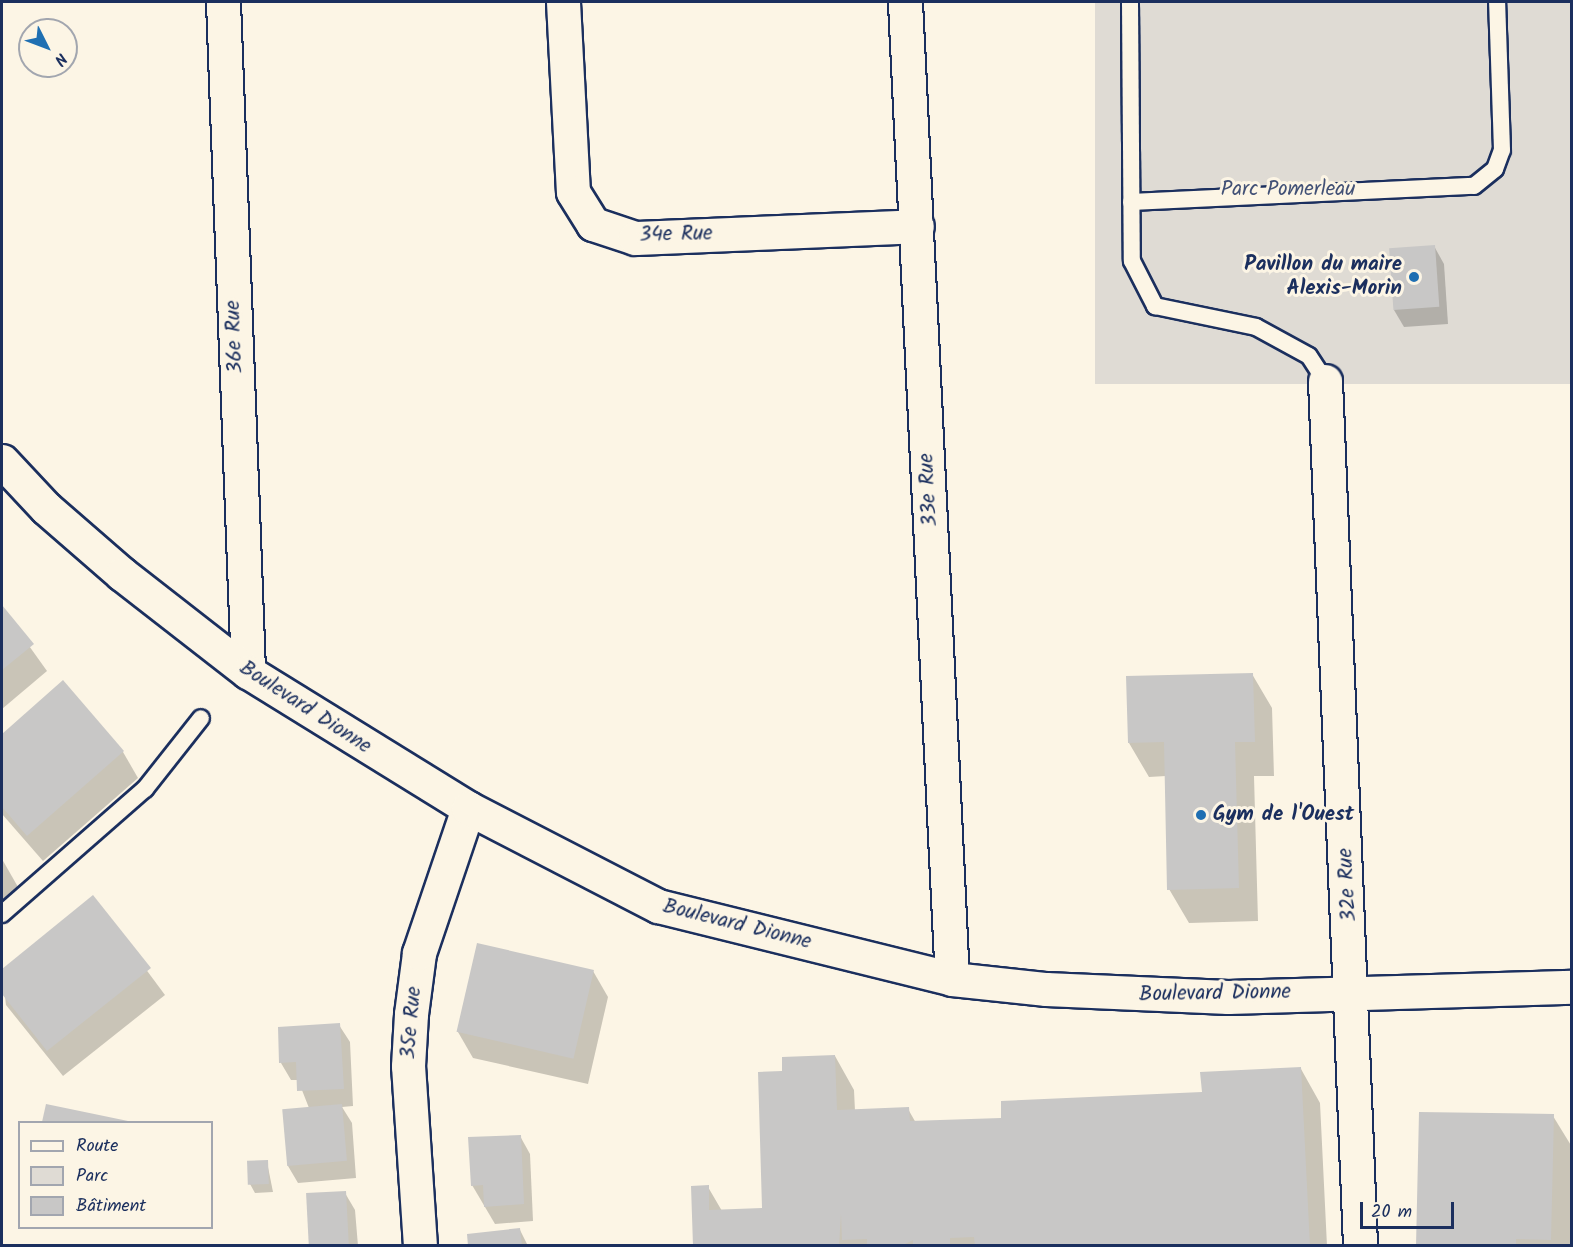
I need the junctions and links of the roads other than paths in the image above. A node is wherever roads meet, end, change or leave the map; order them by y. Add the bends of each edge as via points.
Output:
1 (223, 2) edge
2 (563, 2) edge
3 (905, 2) edge
4 (1130, 2) edge
5 (1497, 2) edge
6 (1131, 202) junction
7 (917, 226) junction
8 (1325, 381) joint
9 (2, 461) edge
10 (248, 672) junction
11 (201, 718) dead end
12 (468, 808) junction
13 (2, 914) edge
14 (952, 979) junction
15 (1572, 987) edge
16 (1353, 991) junction
17 (420, 1245) edge
18 (1360, 1245) edge

1 - 10 street, 36e Rue
2 - 7 street, 34e Rue via 573,192 593,224 635,238
3 - 7 street, 33e Rue
4 - 6 lane
5 - 6 lane via 1502,150 1495,169 1474,186
6 - 8 lane via 1132,261 1155,306 1256,327 1309,356
7 - 14 street, 33e Rue
8 - 16 street, 32e Rue
9 - 10 street, Boulevard Dionne via 122,574
10 - 12 street, Boulevard Dionne
11 - 13 lane via 145,789
12 - 14 street, Boulevard Dionne via 658,906
12 - 17 street, 35e Rue via 419,953 411,1014 408,1066
14 - 16 street, Boulevard Dionne via 1149,996
15 - 16 street, Boulevard Dionne
16 - 18 street, 32e Rue

